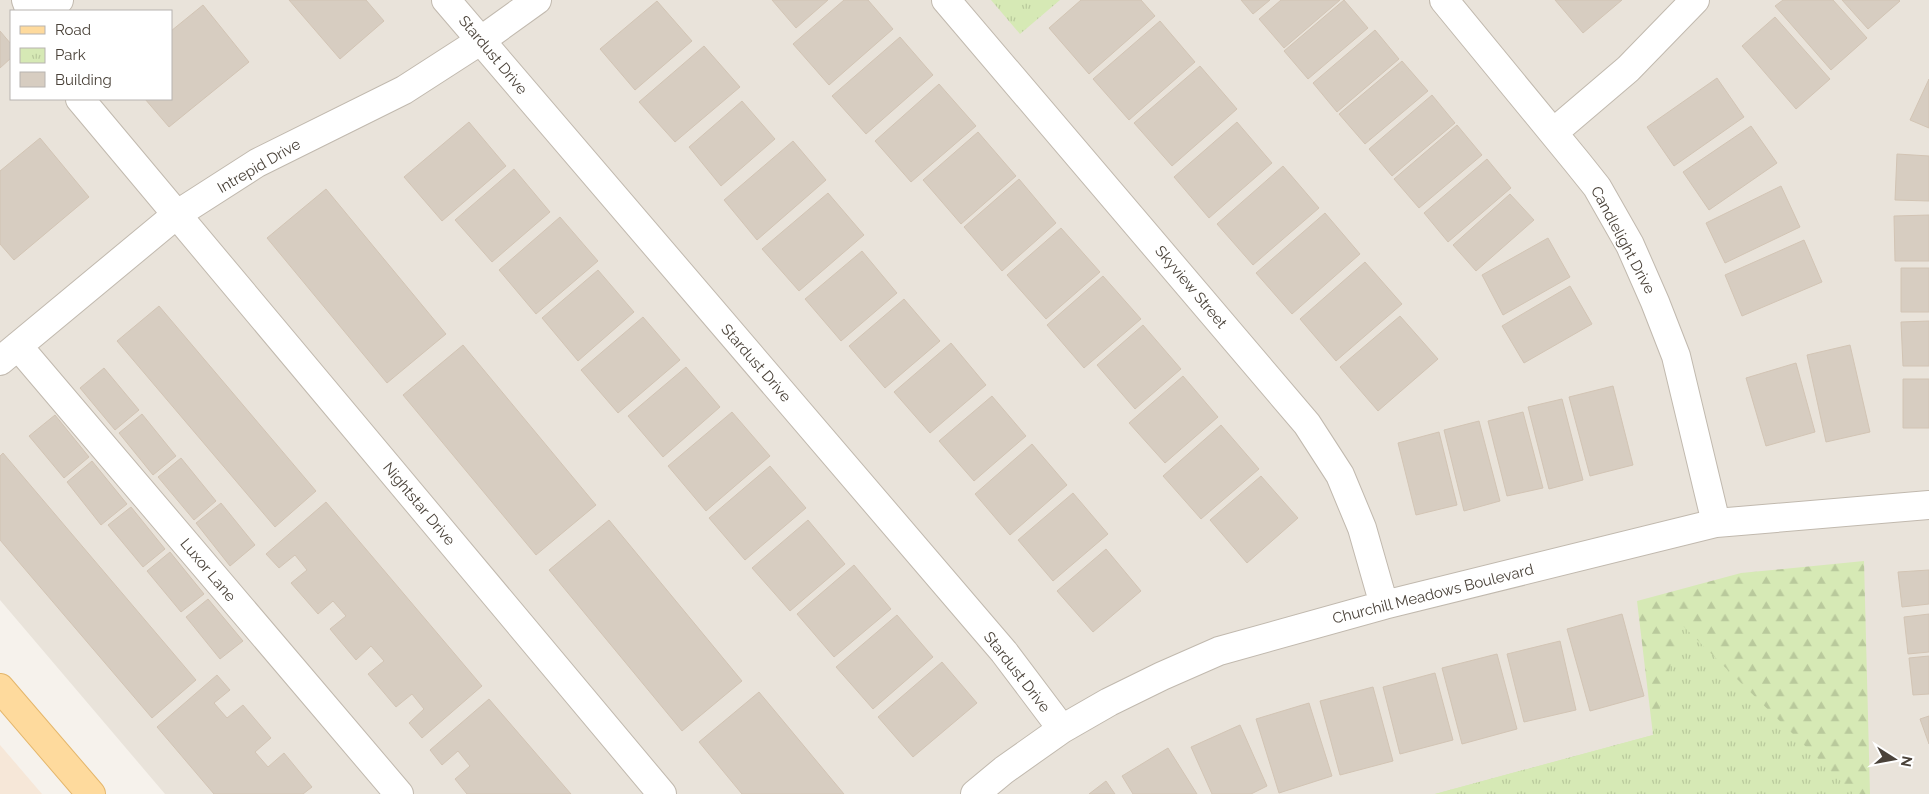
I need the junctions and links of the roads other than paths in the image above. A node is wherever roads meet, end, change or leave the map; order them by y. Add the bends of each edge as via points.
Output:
1 (59, 0) edge
2 (446, 0) edge
3 (537, 0) edge
4 (946, 0) edge
5 (1444, 0) edge
6 (1695, 0) edge
7 (47, 10) edge
8 (480, 41) junction
9 (81, 100) edge
10 (1554, 132) junction
11 (176, 215) junction
12 (9, 353) edge
13 (1929, 505) edge
14 (1716, 524) junction
15 (1384, 605) junction
16 (0, 688) edge
17 (1062, 729) junction
18 (90, 794) edge
19 (399, 794) edge
20 (662, 794) edge
21 (975, 794) edge

1 - 7 street
2 - 8 street, Stardust Drive
3 - 8 street, Intrepid Drive
4 - 15 street, Skyview Street via 1307,424 1340,475 1362,528
5 - 10 street, Candlelight Drive
6 - 10 street via 1628,69
8 - 11 street, Intrepid Drive via 404,90 257,163
8 - 17 street, Stardust Drive via 1004,652
9 - 11 street, Nightstar Drive
10 - 14 street, Candlelight Drive via 1597,187 1630,245 1656,302 1676,356
11 - 12 street, Intrepid Drive
11 - 20 street, Nightstar Drive
12 - 19 street, Luxor Lane
13 - 14 street, Churchill Meadows Boulevard
14 - 15 street, Churchill Meadows Boulevard
15 - 17 street, Churchill Meadows Boulevard via 1219,651 1109,702
16 - 18 main road
17 - 21 street, Churchill Meadows Boulevard

